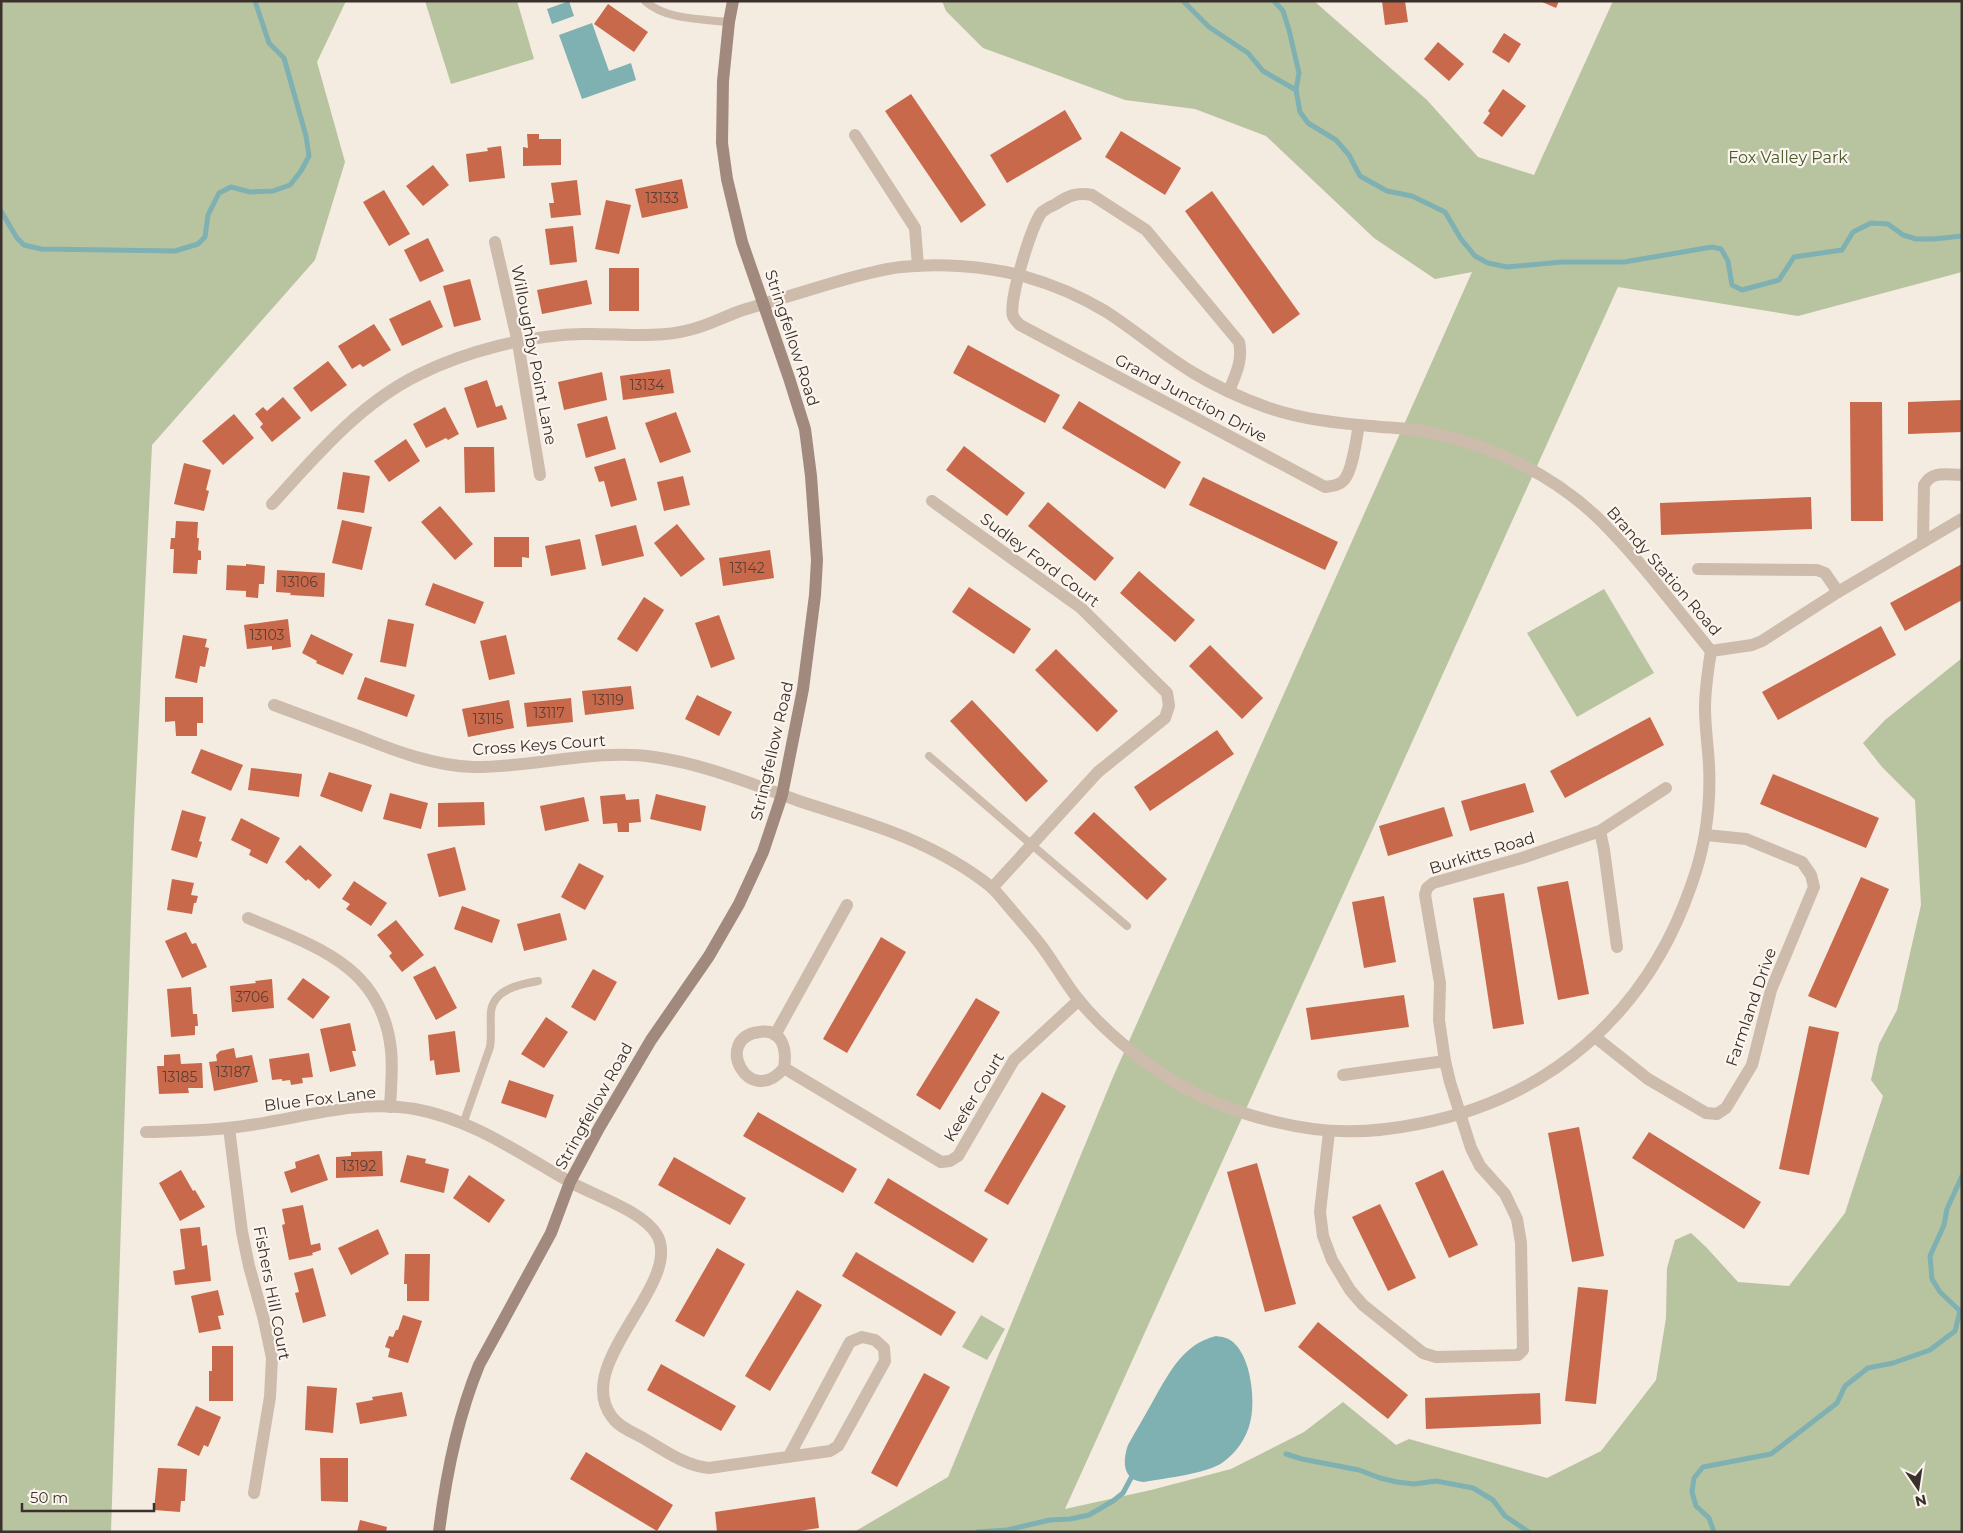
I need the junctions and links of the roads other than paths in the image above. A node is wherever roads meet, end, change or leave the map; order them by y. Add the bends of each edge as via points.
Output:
1 (645, 1) edge
2 (732, 1) edge
3 (729, 22) junction
4 (855, 135) dead end
5 (495, 242) dead end
6 (918, 266) junction
7 (1018, 275) junction
8 (764, 304) junction
9 (518, 343) junction
10 (1229, 391) junction
11 (1359, 425) junction
12 (540, 475) dead end
13 (1962, 475) edge
14 (932, 501) dead end
15 (272, 504) dead end
16 (1962, 519) edge
17 (1922, 541) junction
18 (1698, 569) dead end
19 (1838, 592) junction
20 (1712, 651) junction
21 (274, 705) dead end
22 (929, 756) dead end
23 (1666, 788) dead end
24 (782, 795) junction
25 (1600, 831) junction
26 (1706, 835) junction
27 (1032, 845) junction
28 (992, 888) junction
29 (847, 905) dead end
30 (248, 918) dead end
31 (1127, 926) dead end
32 (1617, 947) dead end
33 (538, 981) dead end
34 (1079, 1000) junction
35 (775, 1035) junction
36 (1595, 1037) junction
37 (1445, 1061) junction
38 (784, 1068) junction
39 (1344, 1074) dead end
40 (390, 1107) junction
41 (1461, 1115) junction
42 (463, 1124) junction
43 (229, 1128) junction
44 (146, 1132) dead end
45 (1329, 1132) junction
46 (570, 1182) junction
47 (789, 1456) junction
48 (254, 1493) dead end
49 (440, 1532) edge

1 - 3 lane via 653,9 670,15
2 - 3 main road, Stringfellow Road
3 - 8 main road, Stringfellow Road via 723,81 722,143 735,216
4 - 6 street via 915,228
5 - 9 street, Willoughby Point Lane
6 - 7 street, Brandy Station Road via 987,269
6 - 8 street, Brandy Station Road via 864,274
7 - 10 street, Brandy Station Road via 1057,287 1106,311 1193,373
7 - 10 street, Grand Junction Drive via 1034,225 1042,212 1070,195 1092,195 1146,230 1239,342 1238,368
7 - 11 street, Grand Junction Drive via 1012,307 1013,316 1020,325 1325,487 1343,482 1348,473
8 - 9 street, Brandy Station Road via 691,330 654,336 585,334
8 - 24 main road, Stringfellow Road via 805,429 817,560 803,689
9 - 12 street, Willoughby Point Lane
9 - 15 street, Brandy Station Road via 454,359 400,385 340,431
10 - 11 street, Brandy Station Road via 1278,411
11 - 20 street, Brandy Station Road via 1423,431 1456,439 1518,463 1547,479 1598,518
13 - 17 street via 1937,474 1928,478 1924,485
14 - 27 street, Sudley Ford Court via 1081,608 1167,694 1166,718 1098,772
16 - 17 street
17 - 19 street
18 - 19 street via 1817,570 1825,573
19 - 20 street via 1762,641
20 - 26 street, Brandy Station Road via 1705,709 1710,768
21 - 24 street, Cross Keys Court via 402,753 451,765 506,766 619,755 651,756 697,766
22 - 27 lane
23 - 25 street, Burkitts Road
24 - 28 street, Brandy Station Road via 911,840
24 - 46 main road, Stringfellow Road via 764,852 738,904 708,956 651,1040
25 - 32 street
25 - 37 street, Burkitts Road via 1522,858 1433,883 1427,888 1440,982 1439,1020
26 - 36 street, Brandy Station Road via 1692,886 1674,931 1635,994
26 - 36 street, Farmland Drive via 1746,839 1802,862 1814,887 1771,990 1752,1065 1726,1108 1717,1114 1706,1113 1648,1079
27 - 28 street, Sudley Ford Court
27 - 31 lane
28 - 34 street, Brandy Station Road via 1038,941
29 - 35 street
30 - 40 street via 333,955 364,984 379,1008 388,1035 391,1050
33 - 42 lane via 507,990 495,1001 491,1010 490,1047
34 - 38 street, Keefer Court via 1014,1060 958,1156 950,1161 941,1162
34 - 45 street, Brandy Station Road via 1114,1036 1180,1086 1254,1117
35 - 38 street via 784,1043
35 - 38 street via 762,1031 749,1034 736,1054 738,1065 743,1074 754,1080 766,1081 776,1078
36 - 41 street, Brandy Station Road via 1543,1077
37 - 39 street
37 - 41 street, Burkitts Road
40 - 42 street, Blue Fox Lane via 416,1110
40 - 43 street, Blue Fox Lane via 304,1115
41 - 45 street, Brandy Station Road via 1392,1129
41 - 45 street, Burkitts Road via 1480,1166 1506,1194 1517,1219 1521,1243 1523,1350 1518,1355 1436,1357 1423,1353 1363,1305 1350,1290 1332,1260 1323,1236 1320,1212
42 - 46 street, Blue Fox Lane via 487,1133
43 - 44 street, Blue Fox Lane
43 - 48 street, Fishers Hill Court via 242,1232 272,1358 270,1397
46 - 47 street, Blue Fox Lane via 645,1220 658,1237 661,1255 656,1276 606,1368 603,1400 611,1416 622,1427 699,1467
46 - 49 main road, Stringfellow Road via 551,1233 469,1388 447,1472
47 - 47 street, Blue Fox Lane via 830,1451 838,1446 885,1361 884,1348 875,1340 862,1337 850,1342

